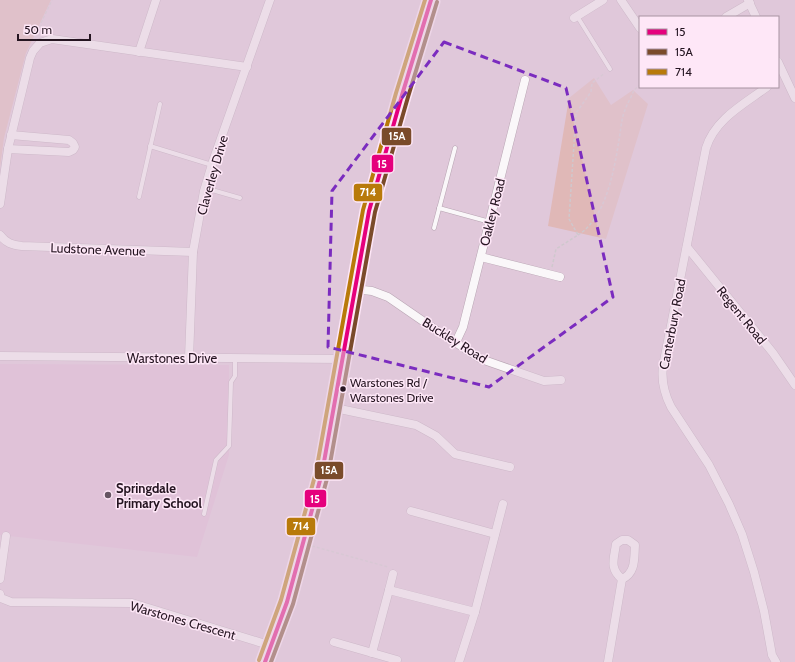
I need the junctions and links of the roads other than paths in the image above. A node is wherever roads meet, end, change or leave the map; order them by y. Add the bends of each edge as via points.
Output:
1 (156, 0) edge
2 (270, 0) edge
3 (431, 0) edge
4 (603, 0) edge
5 (622, 0) edge
6 (749, 1) edge
7 (727, 16) edge
8 (756, 16) edge
9 (575, 17) joint
10 (639, 27) edge
11 (139, 52) junction
12 (779, 67) edge
13 (247, 68) junction
14 (610, 69) road end
15 (781, 77) edge
16 (525, 80) dead end
17 (767, 88) edge
18 (795, 97) edge
19 (160, 104) dead end
20 (11, 135) junction
21 (150, 146) junction
22 (455, 148) dead end
23 (8, 149) junction
24 (212, 165) junction
25 (205, 188) junction
26 (139, 196) dead end
27 (240, 198) dead end
28 (0, 204) edge
29 (439, 208) junction
30 (490, 222) junction
31 (434, 228) dead end
32 (2, 238) edge
33 (686, 247) junction
34 (193, 252) junction
35 (481, 257) junction
36 (560, 277) dead end
37 (354, 289) junction
38 (456, 342) junction
39 (0, 356) edge
40 (190, 358) junction
41 (235, 358) junction
42 (343, 359) junction
43 (561, 380) dead end
44 (795, 385) edge
45 (335, 408) junction
46 (510, 467) dead end
47 (503, 504) dead end
48 (411, 511) dead end
49 (204, 514) dead end
50 (495, 534) junction
51 (6, 536) dead end
52 (393, 574) road end
53 (0, 579) edge
54 (622, 579) dead end
55 (388, 590) junction
56 (0, 597) edge
57 (475, 612) junction
58 (334, 642) dead end
59 (272, 646) junction
60 (372, 653) junction
61 (397, 660) dead end
62 (265, 662) edge
63 (459, 662) edge
64 (608, 662) edge
65 (776, 662) edge

1 - 11 street
2 - 13 street, Claverley Drive
3 - 37 street via 369,211
4 - 9 street
5 - 10 street
6 - 7 street
6 - 8 street
9 - 14 lane
11 - 13 street
11 - 20 street via 52,39 40,43 30,58
12 - 15 street
13 - 24 street, Claverley Drive
15 - 18 street
16 - 30 street, Oakley Road
17 - 33 street, Canterbury Road via 723,119 709,138
19 - 21 lane
20 - 23 street
20 - 23 street via 68,140 75,147 69,152
21 - 24 lane
21 - 26 lane
22 - 29 lane
23 - 28 street
24 - 25 street, Claverley Drive
25 - 27 lane
25 - 34 street, Claverley Drive
29 - 30 lane
29 - 31 lane
30 - 35 street, Oakley Road
32 - 34 street, Ludstone Avenue via 11,245 22,246
33 - 44 street, Regent Road via 773,352
33 - 65 street, Canterbury Road via 662,366 663,385 671,407 716,478 742,534 764,611 772,655
34 - 40 street, Claverley Drive
35 - 36 street
35 - 38 street, Oakley Road via 463,327
37 - 38 street, Buckley Road via 372,291 388,297
37 - 42 street
38 - 43 street, Buckley Road via 480,359 544,381
39 - 40 street, Warstones Drive
40 - 41 street, Warstones Drive
41 - 42 street, Warstones Drive
41 - 49 lane via 235,376 231,382 229,446 216,460
42 - 45 street
45 - 46 street via 416,425 436,436 455,454
45 - 59 street via 322,473 287,602
47 - 50 street
48 - 50 street
50 - 57 street
51 - 53 street
52 - 55 street
54 - 64 street
55 - 57 street
55 - 60 street
56 - 59 street, Warstones Crescent via 11,602 132,603
57 - 63 street
58 - 60 street
59 - 62 street
60 - 61 street

